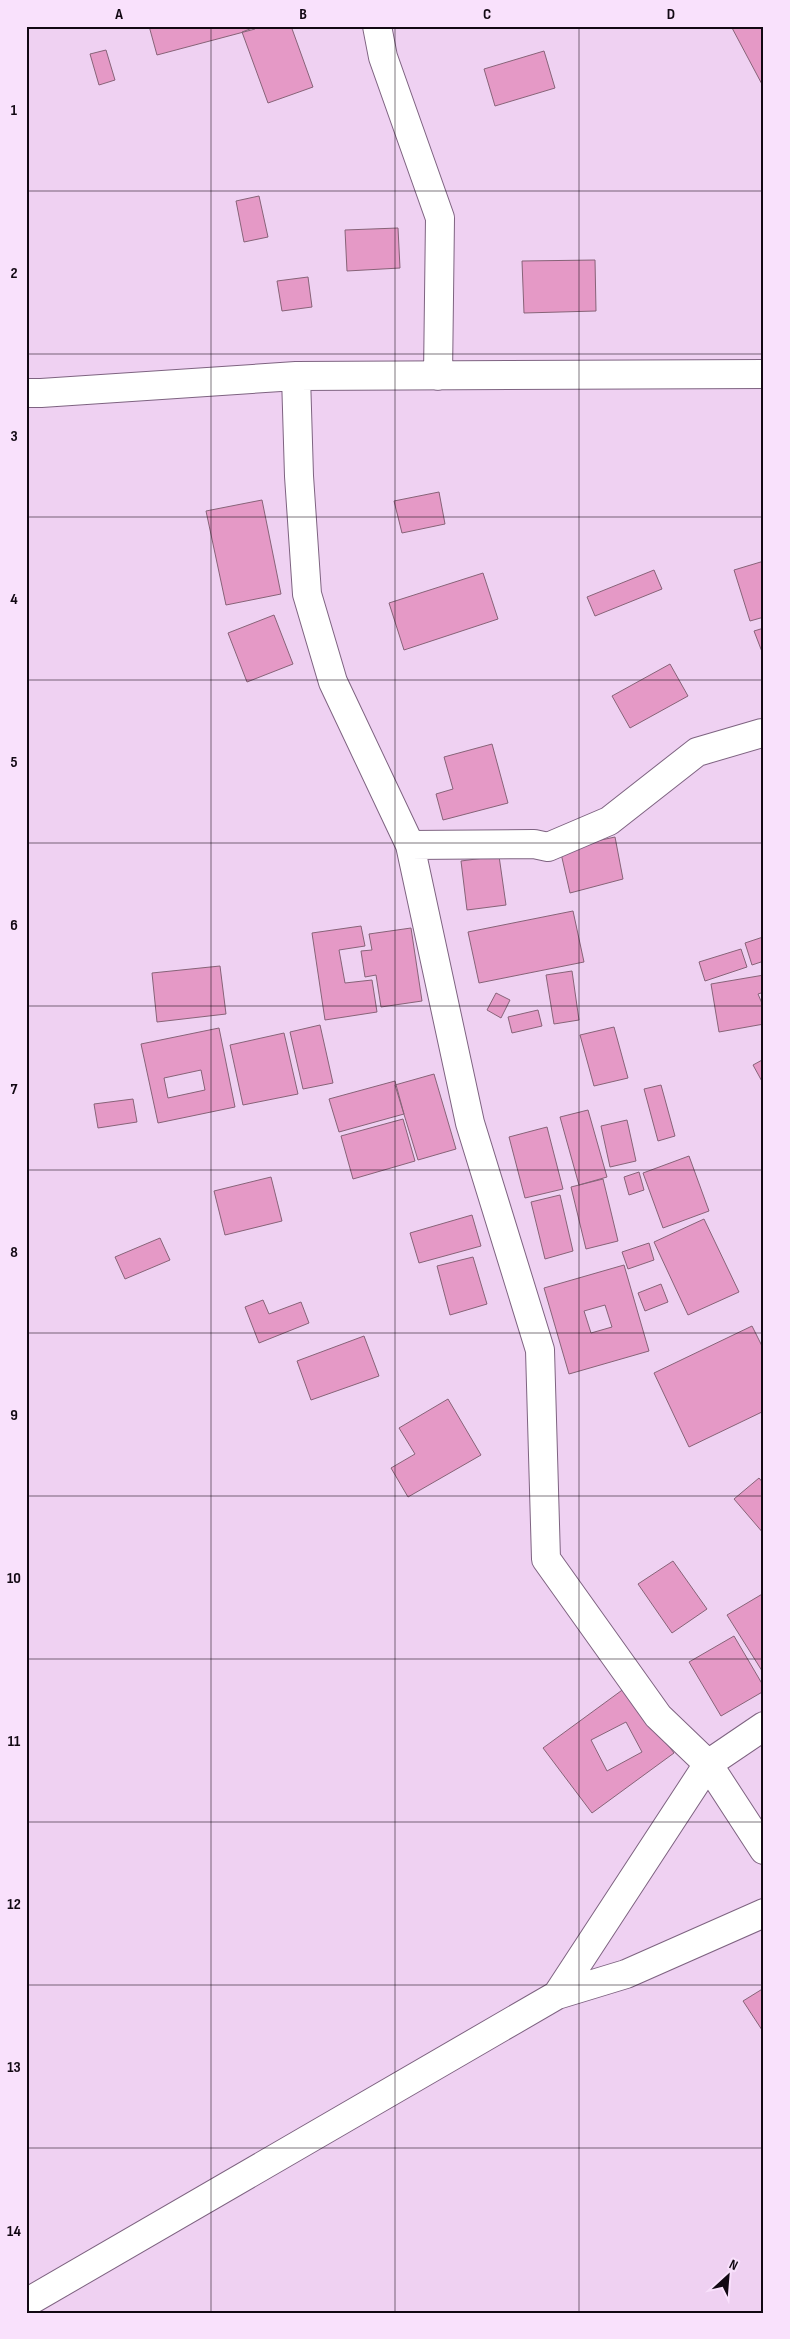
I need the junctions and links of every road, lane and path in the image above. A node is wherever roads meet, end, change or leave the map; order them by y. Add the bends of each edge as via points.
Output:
1 (377, 26) edge
2 (764, 374) edge
3 (296, 376) junction
4 (438, 376) junction
5 (26, 392) edge
6 (762, 733) dead end
7 (410, 845) junction
8 (764, 1726) edge
9 (708, 1764) junction
10 (764, 1850) edge
11 (764, 1913) edge
12 (556, 1995) junction
13 (26, 2303) edge

1 - 4 street via 383,57 440,218
2 - 4 street
3 - 4 street
3 - 5 street
3 - 7 street via 307,594 333,682
6 - 7 street via 697,752 609,821 548,847 534,844
7 - 9 street via 470,1123 540,1350 546,1559 658,1716
8 - 9 street
9 - 10 street
9 - 12 street
11 - 12 street via 626,1974
12 - 13 street

